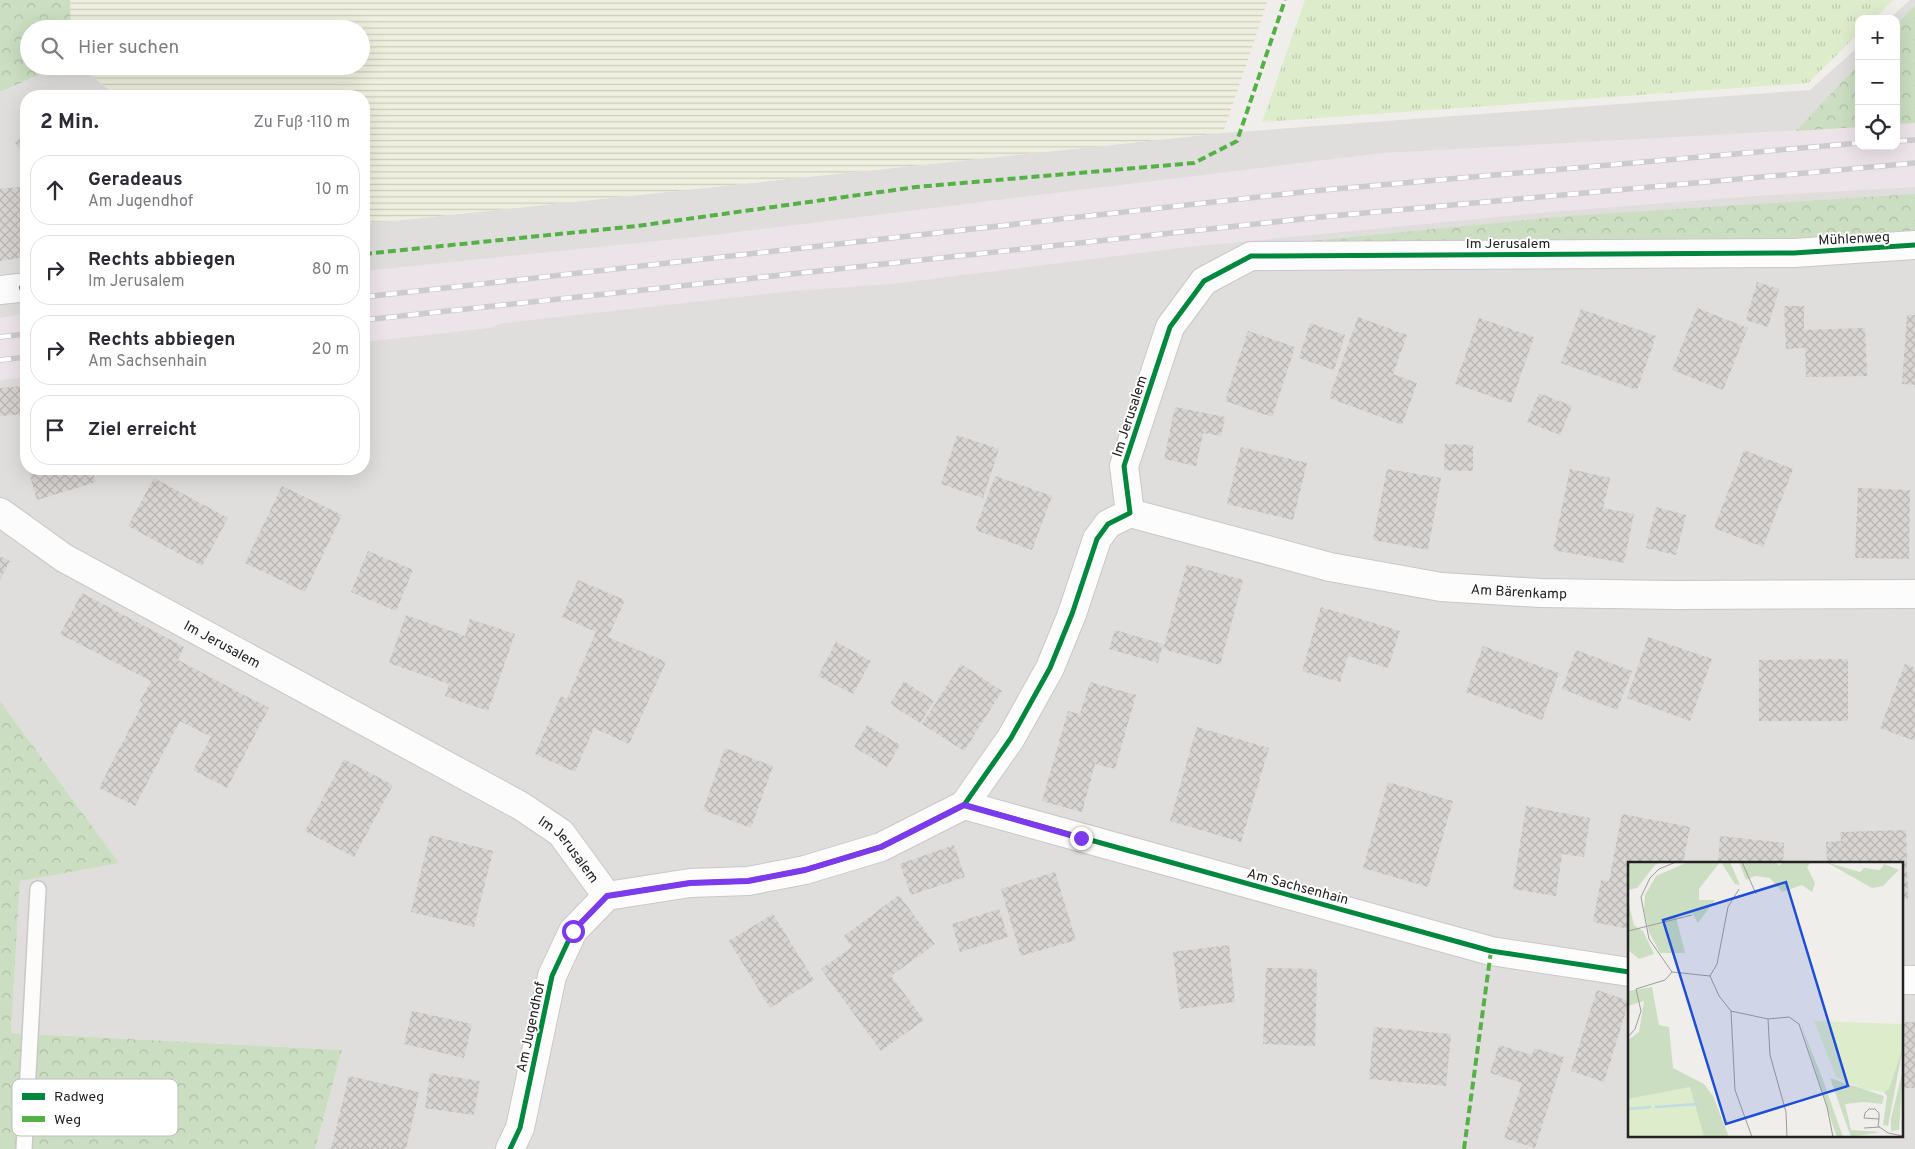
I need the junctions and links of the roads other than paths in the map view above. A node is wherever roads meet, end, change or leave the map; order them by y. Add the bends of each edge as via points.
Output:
1 (1915, 246) edge
2 (1794, 253) joint
3 (0, 512) edge
4 (1130, 513) junction
5 (1915, 594) edge
6 (964, 805) junction
7 (38, 889) dead end
8 (607, 896) junction
9 (1628, 972) edge
10 (1902, 980) edge
11 (1915, 980) edge
12 (28, 1079) edge
13 (25, 1136) edge
14 (24, 1149) edge
15 (510, 1149) edge

1 - 2 street, Mühlenweg
2 - 4 street, Im Jerusalem via 1251,256 1204,281 1170,327 1124,466
3 - 8 street, Im Jerusalem via 64,558 521,806 561,833
4 - 5 street, Am Bärenkamp via 1330,567 1441,587 1540,593 1674,595
4 - 6 street, Im Jerusalem via 1108,524 1097,539 1050,668 1012,738
6 - 8 street, Im Jerusalem via 881,847 805,870 748,881 690,883
6 - 9 street, Am Sachsenhain via 1491,951
7 - 12 lane
8 - 15 street, Am Jugendhof via 573,931 552,976 520,1128
10 - 11 street
13 - 14 lane

